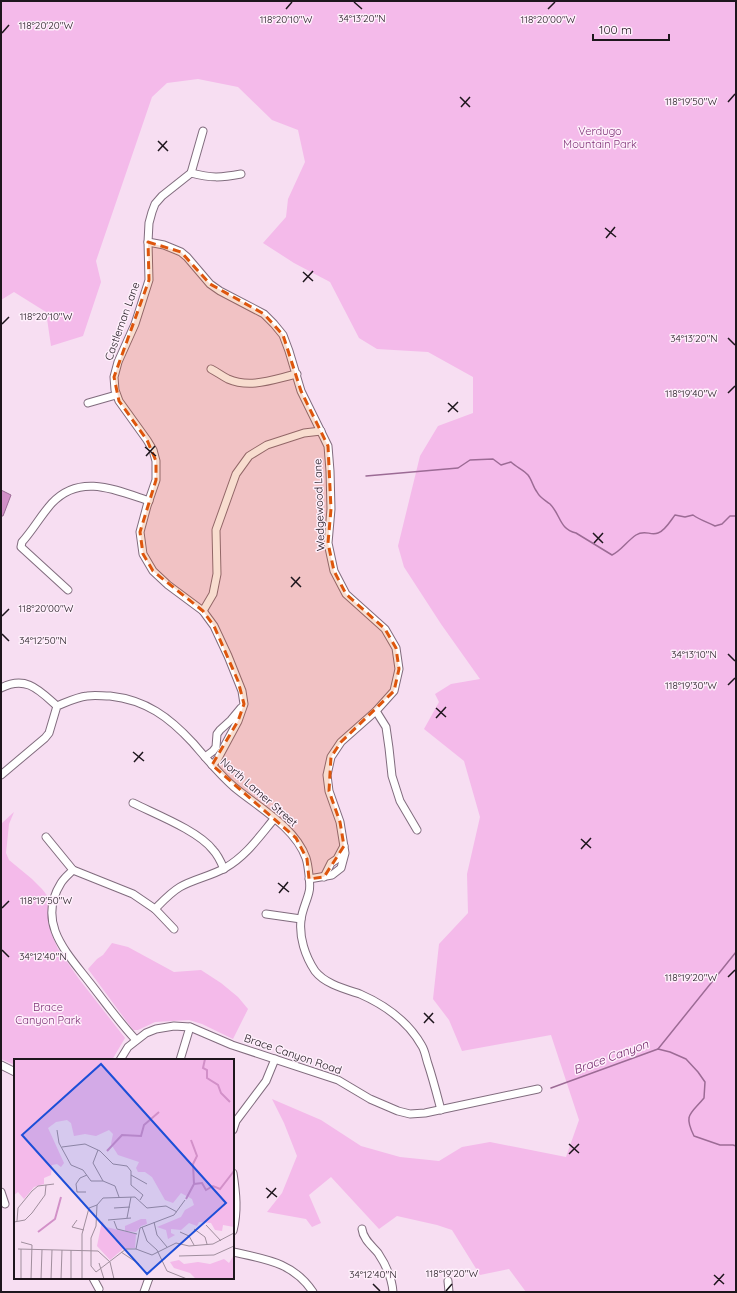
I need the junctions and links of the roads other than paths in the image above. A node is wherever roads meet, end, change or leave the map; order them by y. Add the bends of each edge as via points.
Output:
1 (204, 131) dead end
2 (191, 173) junction
3 (241, 174) dead end
4 (148, 242) junction
5 (212, 369) dead end
6 (297, 374) junction
7 (116, 395) junction
8 (88, 403) dead end
9 (321, 431) junction
10 (149, 502) junction
11 (68, 590) dead end
12 (203, 611) junction
13 (1, 688) edge
14 (244, 704) junction
15 (57, 706) junction
16 (376, 711) junction
17 (205, 757) junction
18 (212, 766) junction
19 (1, 775) edge
20 (134, 803) dead end
21 (274, 819) junction
22 (417, 830) dead end
23 (46, 837) dead end
24 (344, 846) junction
25 (224, 868) junction
26 (73, 870) junction
27 (324, 877) junction
28 (308, 879) junction
29 (154, 909) junction
30 (266, 914) dead end
31 (301, 919) junction
32 (174, 929) dead end
33 (190, 1027) junction
34 (136, 1040) junction
35 (121, 1059) edge
36 (180, 1059) edge
37 (275, 1059) junction
38 (1, 1065) edge
39 (14, 1072) edge
40 (538, 1089) dead end
41 (441, 1110) junction
42 (234, 1127) edge
43 (234, 1184) edge
44 (1, 1192) edge
45 (5, 1204) dead end
46 (234, 1227) edge
47 (362, 1229) dead end
48 (234, 1252) edge
49 (94, 1279) edge
50 (149, 1279) edge
51 (448, 1281) dead end
52 (99, 1289) dead end
53 (144, 1292) edge
54 (313, 1292) edge
55 (393, 1292) edge
56 (449, 1292) edge

1 - 2 street
2 - 3 street via 207,177
2 - 4 street, Castleman Lane via 155,204 149,223
4 - 6 street, Wedgewood Lane via 181,252 215,288 264,314 282,335
4 - 7 street, Castleman Lane via 149,280 135,324 118,362 114,377
5 - 6 street via 228,379 256,384
6 - 9 street, Wedgewood Lane via 301,391
7 - 8 street
7 - 10 street, Castleman Lane via 153,450 157,469
9 - 12 street via 304,433 267,445 249,456 236,474 216,530 217,574 213,594
9 - 16 street, Wedgewood Lane via 328,446 331,509 328,543 334,571 346,594 385,629 396,648 399,669 394,691
10 - 11 street via 98,486 72,489 62,494 46,509 22,542 22,548
10 - 12 street, Castleman Lane via 140,532 143,554 153,571
12 - 14 street, Castleman Lane via 214,626 228,656
13 - 15 street via 14,682 27,684 35,687
14 - 17 street via 220,730 216,746
14 - 18 street via 238,721
15 - 17 street, North Lamer Street via 98,695 138,701 174,724
15 - 19 street via 45,738
16 - 22 street via 386,727 392,776 400,801
16 - 24 street, Wedgewood Lane via 341,742 330,757 327,774 329,791 340,822
17 - 18 street, North Lamer Street
18 - 21 street, North Lamer Street
20 - 25 street via 203,839 213,849
21 - 25 street via 253,846
21 - 28 street, North Lamer Street via 296,838 303,850 308,867
23 - 26 street
24 - 27 street
24 - 27 street, Wedgewood Lane via 341,868
25 - 29 street via 180,887
26 - 29 street via 133,894
26 - 34 street via 61,882 56,894 52,910 53,927 59,942 120,1023
27 - 28 street, Wedgewood Lane
28 - 31 street, North Lamer Street via 310,890
29 - 32 street
30 - 31 street
31 - 41 street, North Lamer Street via 306,955 316,972 329,982 373,1000 396,1015 412,1030 423,1047
33 - 34 street, Brace Canyon Road via 156,1029
33 - 36 street
33 - 37 street, Brace Canyon Road via 232,1045
34 - 35 street, Brace Canyon Road
37 - 41 street, Brace Canyon Road via 338,1080 370,1100 398,1111 410,1114
37 - 42 street via 266,1081
38 - 39 street
40 - 41 street, Brace Canyon Road
43 - 46 street via 237,1216
44 - 45 street
47 - 55 street via 366,1239 386,1266
48 - 54 street via 282,1264 296,1273
49 - 52 street
50 - 53 street
51 - 56 street

